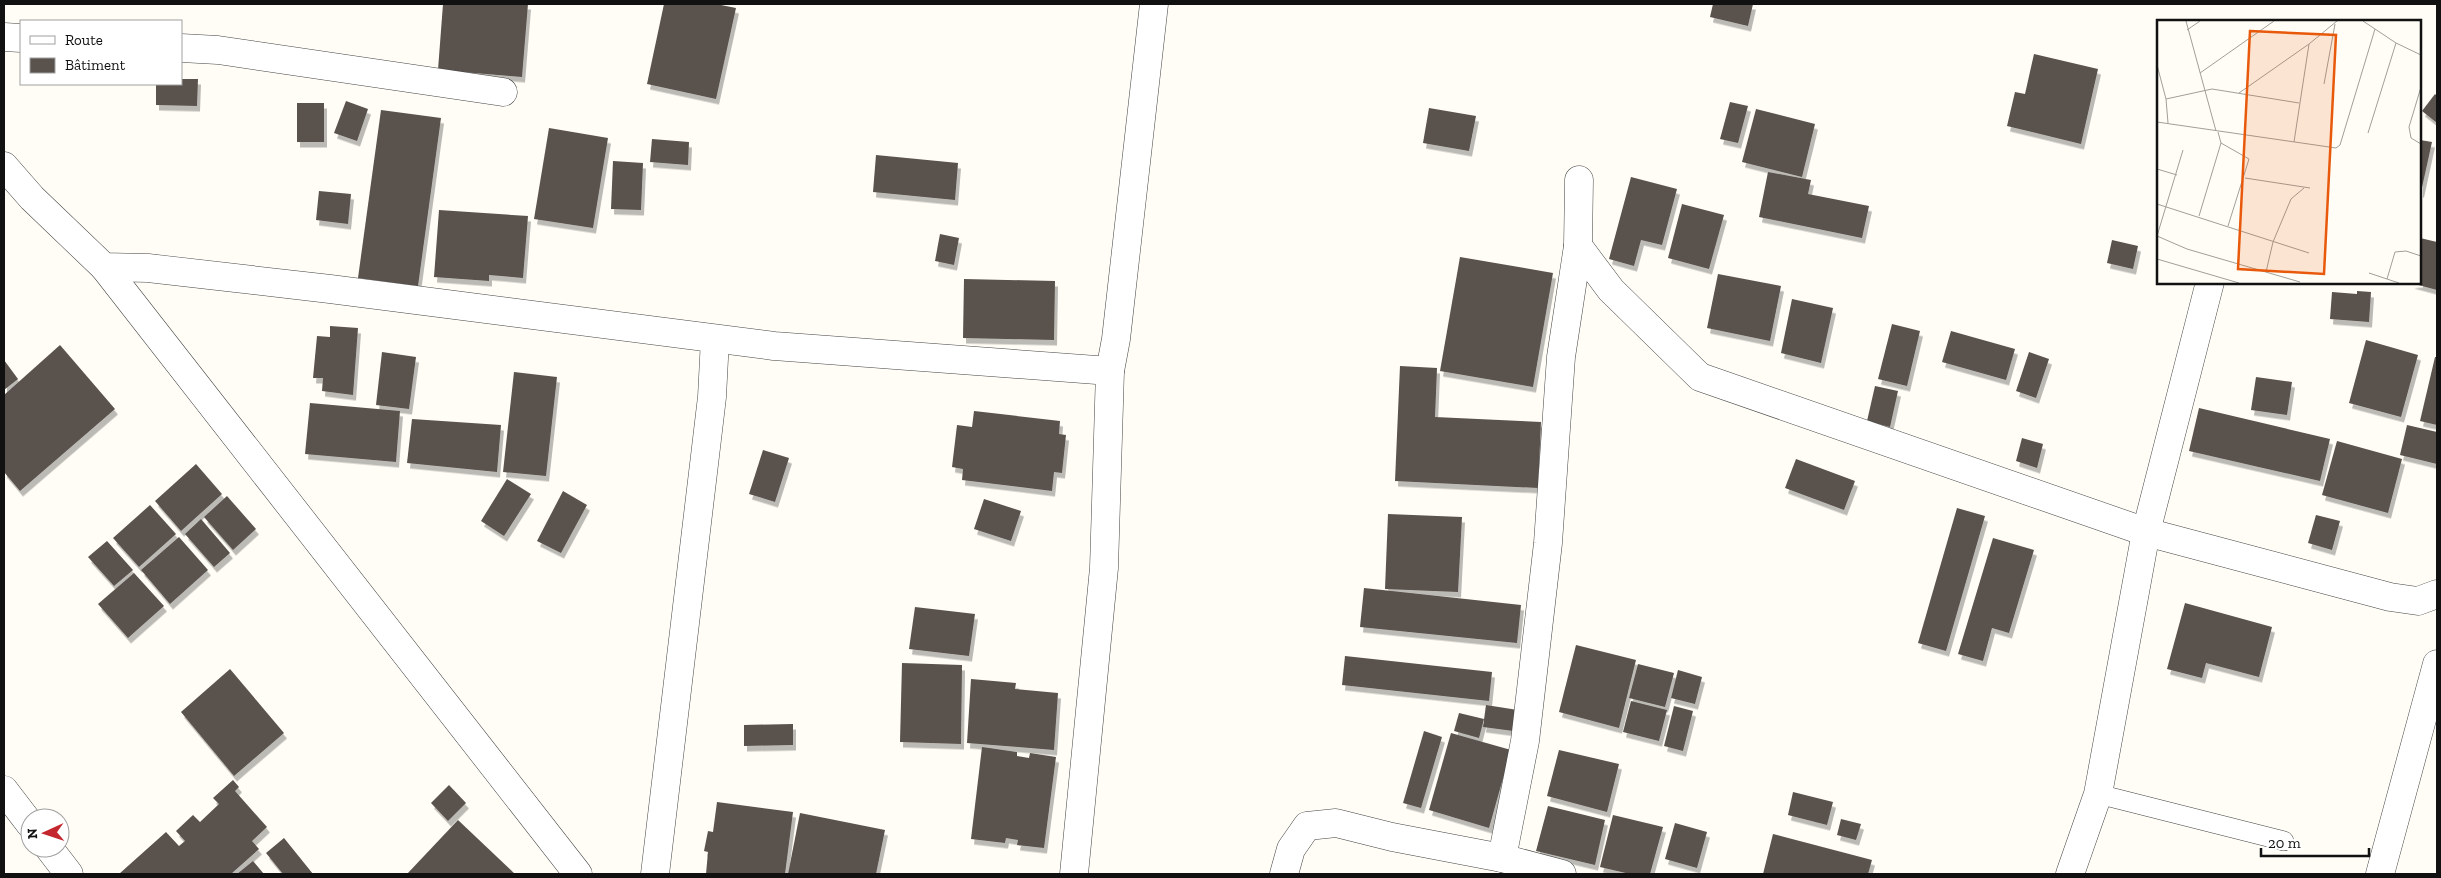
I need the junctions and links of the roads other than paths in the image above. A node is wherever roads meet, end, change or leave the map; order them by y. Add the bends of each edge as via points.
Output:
1 (1154, 4) edge
2 (4, 37) edge
3 (20, 38) edge
4 (182, 48) edge
5 (503, 92) dead end
6 (4, 166) edge
7 (1579, 180) dead end
8 (1578, 246) junction
9 (104, 267) junction
10 (2209, 284) edge
11 (715, 338) junction
12 (1110, 370) junction
13 (2146, 532) junction
14 (2437, 594) edge
15 (2437, 664) edge
16 (4, 790) edge
17 (2098, 794) junction
18 (20, 811) edge
19 (2284, 841) dead end
20 (57, 858) edge
21 (1502, 858) junction
22 (69, 874) edge
23 (578, 874) edge
24 (655, 874) edge
25 (1074, 874) edge
26 (1284, 874) edge
27 (1562, 874) edge
28 (2070, 874) edge
29 (2380, 874) edge

1 - 12 street
2 - 3 street
4 - 5 street via 218,50
6 - 9 street via 32,198
7 - 8 street
8 - 13 street via 1611,290 1700,377
8 - 21 street via 1561,357 1548,543 1525,741
9 - 11 street via 148,268
9 - 23 street
10 - 13 street
11 - 12 street via 896,356
11 - 24 street via 706,447
12 - 25 street via 1104,568
13 - 14 street via 2390,597 2418,601
13 - 17 street
15 - 29 street
16 - 18 street
17 - 19 lane
17 - 28 street
20 - 22 street
21 - 26 street via 1336,823 1307,826 1291,849
21 - 27 street

